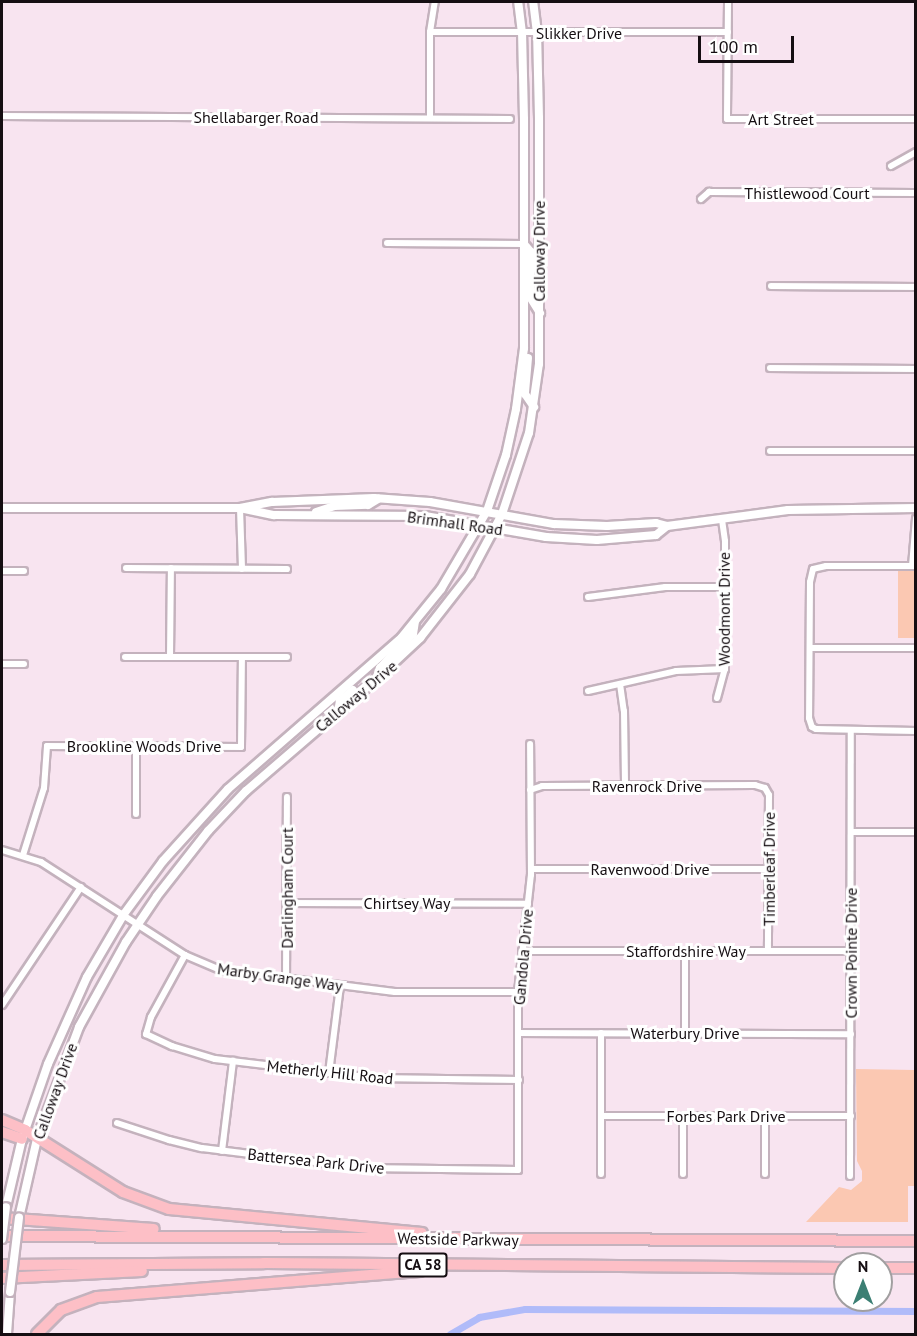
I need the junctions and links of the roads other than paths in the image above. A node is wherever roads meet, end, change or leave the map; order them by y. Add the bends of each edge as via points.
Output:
1 (435, 2) edge
2 (518, 2) edge
3 (533, 2) edge
4 (728, 2) edge
5 (430, 32) junction
6 (728, 32) junction
7 (522, 33) junction
8 (537, 33) junction
9 (2, 116) edge
10 (430, 118) junction
11 (510, 119) dead end
12 (915, 119) edge
13 (915, 152) edge
14 (891, 166) dead end
15 (915, 193) edge
16 (701, 198) dead end
17 (387, 243) dead end
18 (524, 244) junction
19 (771, 286) dead end
20 (915, 287) edge
21 (540, 314) junction
22 (524, 339) junction
23 (770, 368) dead end
24 (915, 369) edge
25 (534, 406) junction
26 (770, 451) dead end
27 (915, 451) edge
28 (378, 499) junction
29 (2, 508) edge
30 (240, 508) junction
31 (915, 508) edge
32 (486, 512) junction
33 (502, 514) junction
34 (307, 515) junction
35 (915, 518) edge
36 (722, 519) junction
37 (479, 526) junction
38 (667, 526) junction
39 (496, 528) junction
40 (914, 566) edge
41 (126, 568) dead end
42 (171, 568) junction
43 (242, 569) junction
44 (287, 569) dead end
45 (2, 571) edge
46 (24, 572) dead end
47 (725, 586) junction
48 (588, 597) dead end
49 (415, 622) junction
50 (810, 648) junction
51 (915, 648) edge
52 (125, 657) dead end
53 (170, 657) junction
54 (242, 657) junction
55 (287, 657) dead end
56 (2, 664) edge
57 (24, 664) dead end
58 (369, 669) junction
59 (725, 669) junction
60 (375, 680) junction
61 (620, 684) junction
62 (588, 691) dead end
63 (717, 698) dead end
64 (338, 712) junction
65 (851, 731) junction
66 (915, 731) edge
67 (530, 744) dead end
68 (136, 746) junction
69 (625, 787) junction
70 (765, 788) joint
71 (530, 790) junction
72 (287, 797) dead end
73 (136, 814) dead end
74 (851, 832) junction
75 (915, 832) edge
76 (2, 850) edge
77 (23, 855) junction
78 (531, 869) junction
79 (768, 869) junction
80 (81, 887) junction
81 (287, 903) junction
82 (528, 904) junction
83 (124, 915) junction
84 (138, 925) junction
85 (522, 951) junction
86 (685, 951) junction
87 (768, 951) junction
88 (851, 951) junction
89 (185, 956) junction
90 (286, 979) junction
91 (340, 986) junction
92 (518, 992) junction
93 (2, 1005) edge
94 (519, 1033) junction
95 (601, 1033) junction
96 (685, 1033) junction
97 (851, 1034) junction
98 (233, 1061) junction
99 (329, 1073) junction
100 (519, 1080) junction
101 (601, 1116) junction
102 (683, 1116) junction
103 (765, 1116) junction
104 (850, 1116) junction
105 (2, 1120) edge
106 (117, 1122) dead end
107 (2, 1132) edge
108 (23, 1135) junction
109 (37, 1139) junction
110 (222, 1151) junction
111 (519, 1170) joint
112 (601, 1174) dead end
113 (683, 1174) dead end
114 (765, 1174) dead end
115 (850, 1176) dead end
116 (2, 1218) edge
117 (250, 1236) junction
118 (2, 1237) edge
119 (464, 1239) junction
120 (915, 1241) edge
121 (264, 1263) junction
122 (2, 1265) edge
123 (471, 1265) junction
124 (833, 1268) edge
125 (893, 1268) edge
126 (915, 1268) edge
127 (2, 1278) edge
128 (7, 1335) edge
129 (37, 1335) edge

1 - 5 street
2 - 7 main road, Calloway Drive
3 - 8 main road, Calloway Drive
4 - 6 street, Art Street
5 - 7 street, Slikker Drive
5 - 10 street
6 - 8 street, Slikker Drive
6 - 12 street, Art Street via 727,119
7 - 8 street, Slikker Drive
7 - 18 main road, Calloway Drive
8 - 21 main road, Calloway Drive
9 - 10 street, Shellabarger Road
10 - 11 street, Shellabarger Road
13 - 14 street
15 - 16 street, Thistlewood Court via 709,192
17 - 18 street
18 - 21 main road via 531,252 530,297
18 - 22 main road, Calloway Drive
19 - 20 street
21 - 25 main road, Calloway Drive
22 - 25 main road via 529,347 525,394
22 - 32 main road, Calloway Drive via 516,410
23 - 24 street
25 - 33 main road, Calloway Drive via 523,456
26 - 27 street
28 - 30 main road, Brimhall Road via 272,502
28 - 32 main road, Brimhall Road via 430,502
28 - 34 main road via 368,505 334,506
29 - 30 main road, Brimhall Road
30 - 34 main road, Brimhall Road via 274,515
30 - 43 street
31 - 36 main road, Brimhall Road via 800,509
32 - 33 main road, Brimhall Road
32 - 37 main road, Calloway Drive
33 - 38 main road, Brimhall Road via 578,525
33 - 39 main road, Calloway Drive
34 - 37 main road, Brimhall Road via 425,516
35 - 40 street
36 - 38 main road, Brimhall Road
36 - 47 street, Woodmont Drive
37 - 39 main road, Brimhall Road
37 - 49 main road, Calloway Drive via 450,575
38 - 39 main road, Brimhall Road via 656,535 597,540 546,537
39 - 60 main road, Calloway Drive via 441,615
40 - 50 street via 813,569
41 - 42 street
42 - 43 street
42 - 53 street
43 - 44 street
45 - 46 street
47 - 48 street via 665,587
47 - 59 street, Woodmont Drive
49 - 58 main road, Calloway Drive
49 - 60 main road via 413,634 380,668
50 - 51 street
50 - 65 street via 808,718 812,727
52 - 53 street
53 - 54 street
54 - 55 street
54 - 68 street, Brookline Woods Drive via 241,747
56 - 57 street
58 - 64 main road via 364,680 342,698
58 - 83 main road, Calloway Drive via 215,802
59 - 61 street via 676,671
59 - 63 street, Woodmont Drive
60 - 64 main road, Calloway Drive
61 - 62 street
61 - 69 street
64 - 84 main road, Calloway Drive via 227,811 182,863
65 - 66 street
65 - 74 street, Crown Pointe Drive
67 - 71 street, Gandola Drive
68 - 73 street
68 - 77 street, Brookline Woods Drive via 47,746 44,788
69 - 70 street, Ravenrock Drive
69 - 71 street, Ravenrock Drive via 542,786
70 - 79 street, Timberleaf Drive via 769,795
71 - 78 street, Gandola Drive
72 - 81 street, Darlingham Court
74 - 75 street
74 - 88 street, Crown Pointe Drive
76 - 77 street, Marby Grange Way
77 - 80 street, Marby Grange Way
78 - 79 street, Ravenwood Drive
78 - 82 street, Gandola Drive
79 - 87 street, Timberleaf Drive
80 - 83 street, Marby Grange Way
80 - 93 street
81 - 82 street, Chirtsey Way
81 - 90 street, Darlingham Court
82 - 85 street, Gandola Drive
83 - 84 street, Marby Grange Way
83 - 108 main road, Calloway Drive via 68,1018
84 - 89 street, Marby Grange Way
84 - 109 main road, Calloway Drive via 79,1027
85 - 86 street, Staffordshire Way
85 - 92 street, Gandola Drive
86 - 87 street, Staffordshire Way
86 - 96 street
87 - 88 street, Staffordshire Way
88 - 97 street, Crown Pointe Drive
89 - 90 street, Marby Grange Way via 221,970
89 - 98 street, Metherly Hill Road via 151,1017 146,1034 186,1051
90 - 91 street, Marby Grange Way
91 - 92 street, Marby Grange Way via 395,992
91 - 99 street
92 - 94 street, Gandola Drive
94 - 95 street, Waterbury Drive
94 - 100 street, Gandola Drive
95 - 96 street, Waterbury Drive
95 - 101 street
96 - 97 street, Waterbury Drive
97 - 104 street, Crown Pointe Drive
98 - 99 street, Metherly Hill Road
98 - 110 street
99 - 100 street, Metherly Hill Road via 402,1080
100 - 111 street, Gandola Drive
101 - 102 street, Forbes Park Drive
101 - 112 street
102 - 103 street, Forbes Park Drive
102 - 113 street
103 - 104 street, Forbes Park Drive
103 - 114 street
104 - 115 street, Crown Pointe Drive
105 - 108 highway
106 - 110 street, Battersea Park Drive via 169,1140
107 - 108 highway
108 - 109 highway
108 - 118 main road, Calloway Drive, bridge
109 - 119 highway via 123,1192 169,1209
109 - 128 main road, Calloway Drive, bridge via 22,1207
110 - 111 street, Battersea Park Drive via 382,1170
116 - 117 highway
117 - 118 highway, Westside Parkway / CA 58
117 - 119 highway, Westside Parkway / CA 58
119 - 120 highway, Westside Parkway / CA 58
121 - 122 highway, Westside Parkway / CA 58
121 - 123 highway, Westside Parkway / CA 58
121 - 127 highway
123 - 124 highway, Westside Parkway / CA 58
123 - 129 highway via 97,1297 61,1310
125 - 126 highway

